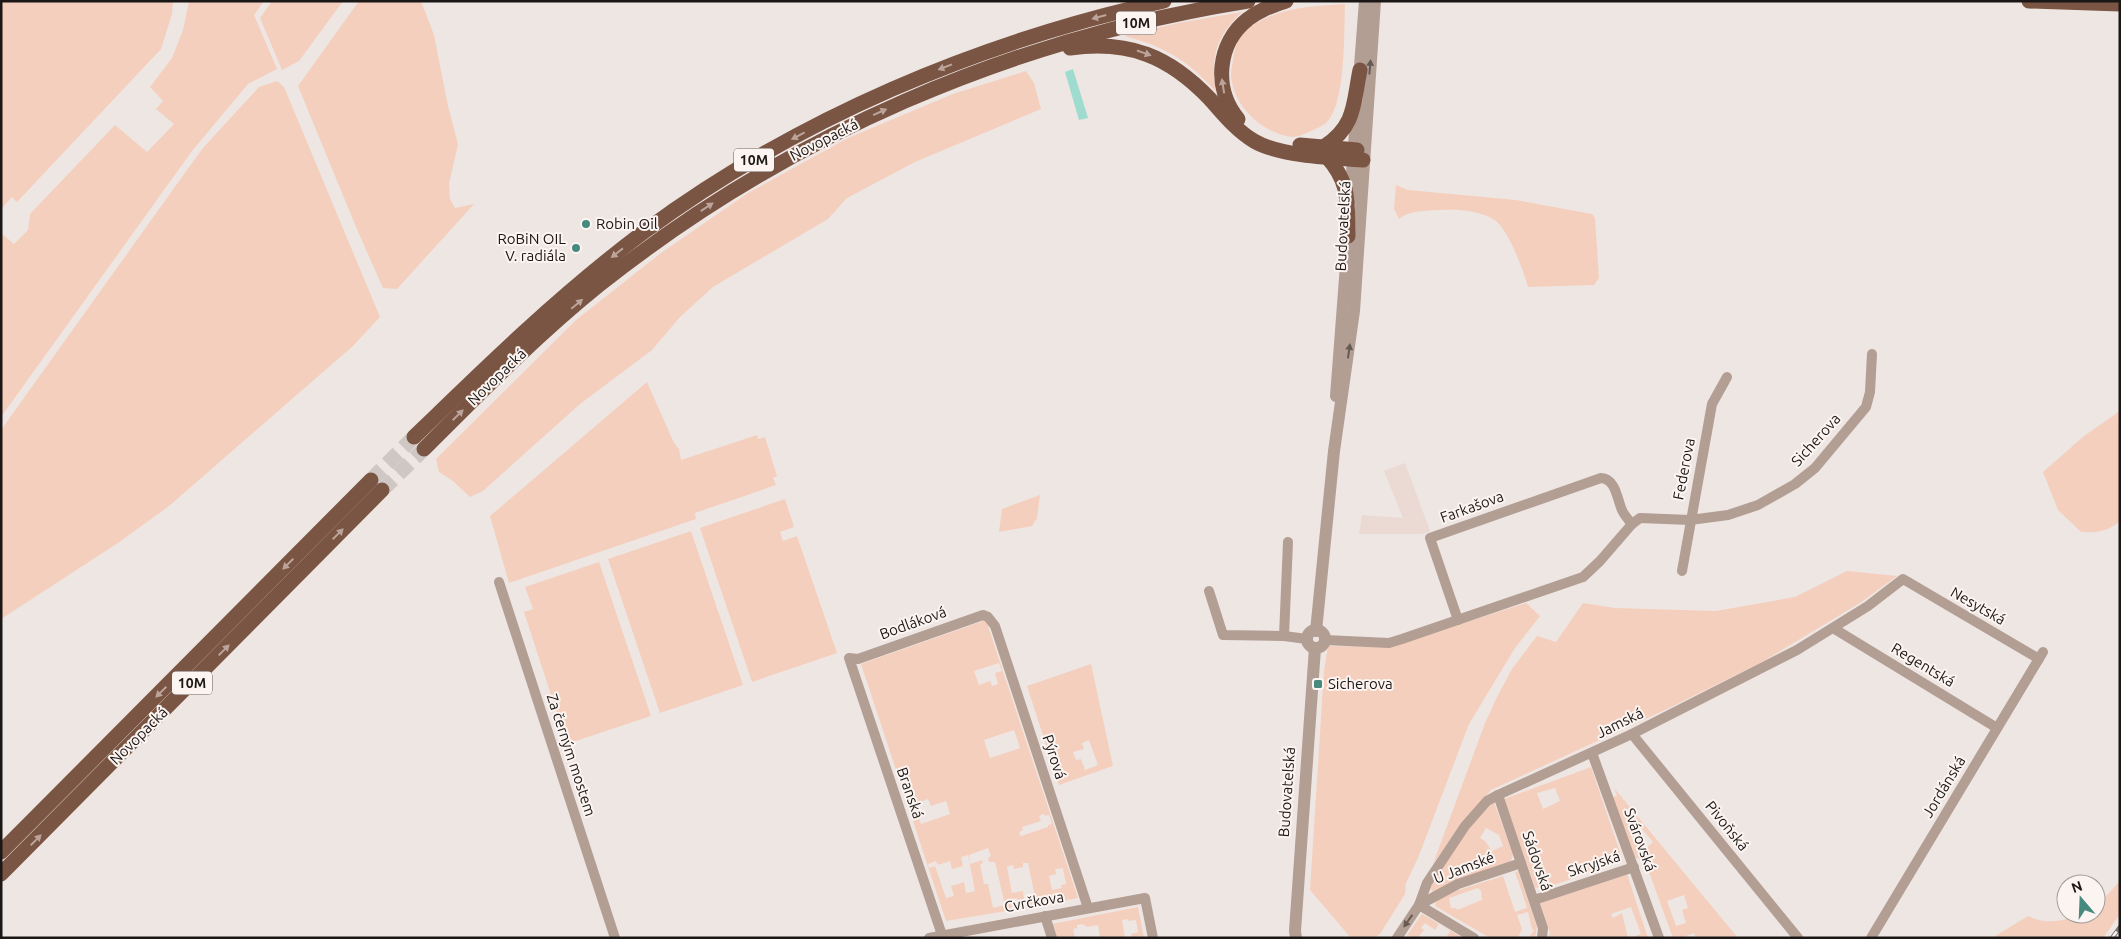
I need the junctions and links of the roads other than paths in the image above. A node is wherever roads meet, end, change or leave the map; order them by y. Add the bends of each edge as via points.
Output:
1 (1164, 1) edge
2 (1248, 1) edge
3 (1286, 1) edge
4 (1364, 1) edge
5 (1375, 1) edge
6 (2029, 1) edge
7 (2120, 4) edge
8 (1368, 25) junction
9 (1026, 54) junction
10 (1360, 70) junction
11 (1326, 152) junction
12 (1358, 155) junction
13 (1348, 236) junction
14 (1872, 354) dead end
15 (1727, 377) dead end
16 (1334, 451) junction
17 (1690, 520) junction
18 (1632, 524) junction
19 (1288, 542) dead end
20 (1682, 571) dead end
21 (1903, 579) joint
22 (499, 582) dead end
23 (1209, 591) dead end
24 (988, 617) joint
25 (1458, 620) junction
26 (1833, 628) junction
27 (1284, 636) junction
28 (1316, 639) junction
29 (2041, 655) joint
30 (849, 658) joint
31 (1997, 728) junction
32 (1632, 734) junction
33 (1592, 753) junction
34 (1498, 795) junction
35 (1, 852) edge
36 (1521, 863) junction
37 (1634, 867) junction
38 (1, 874) edge
39 (1534, 900) junction
40 (1420, 905) junction
41 (1088, 908) junction
42 (1045, 916) junction
43 (943, 936) edge
44 (615, 938) edge
45 (929, 938) edge
46 (1052, 938) edge
47 (1153, 938) edge
48 (1296, 938) edge
49 (1396, 938) edge
50 (1474, 938) edge
51 (1542, 938) edge
52 (1659, 938) edge
53 (1798, 938) edge
54 (1871, 938) edge

1 -> 9 highway, Novopacká / 10M via 1062,27 965,60 855,106 749,163 646,230 587,276 533,322 419,443 598,286 703,209 770,168 860,121 926,91
2 - 9 highway, Novopacká / 10M via 1147,20
11 -> 3 highway via 1276,143 1256,135 1236,117 1224,94 1221,69 1231,39 1254,14
4 - 8 street, Budovatelská
5 - 8 street, Budovatelská
6 - 7 highway
8 - 10 street, Budovatelská
12 -> 8 street, Budovatelská
9 -> 11 highway via 1099,45 1148,54 1185,75 1254,141 1279,150
10 - 11 highway via 1350,119
10 - 12 street, Budovatelská
11 - 12 highway
11 - 13 highway via 1346,186
12 - 13 street, Budovatelská
16 -> 12 street, Budovatelská via 1354,311
13 - 16 street, Budovatelská via 1336,375
14 - 17 street, Sicherova via 1866,406 1814,468 1785,491 1758,505 1728,515
15 - 17 street, Federova via 1712,404
16 - 28 street, Budovatelská
17 - 18 street, Sicherova via 1640,518
17 - 20 street, Federova
18 - 25 street via 1583,577
18 - 25 street, Farkašova via 1622,512 1612,482 1606,478 1430,538
19 - 27 street
21 - 26 street, Jamská
21 - 29 street, Nesytská
22 - 44 street, Za černým mostem
23 - 27 street via 1222,635
24 - 30 street, Bodláková via 975,617 858,659
24 - 41 street, Pýrová via 995,626
25 - 28 street via 1389,643
26 - 31 street, Regentská
26 - 32 street, Jamská via 1797,650
27 - 28 street
28 - 48 street, Budovatelská via 1299,854
29 - 31 street, Jordánská
30 - 43 street, Branská
31 - 54 street, Jordánská
32 - 33 street, Jamská
32 - 53 street, Pivoňská
33 - 34 street, Jamská
33 - 37 street, Svárovská
34 - 36 street, Sádovská
34 - 40 street, Jamská via 1465,826 1427,883
38 -> 35 highway, Novopacká / 10M via 376,485
36 - 39 street, Sádovská
36 - 40 street, U Jamské via 1458,884
37 - 39 street, Skryjská
37 - 52 street, Svárovská
39 - 51 street, Sádovská via 1543,928
40 -> 49 street, Jamská
40 - 50 street
41 - 42 street, Cvrčkova
41 - 47 street, Cvrčkova via 1145,898
42 - 43 street, Cvrčkova
42 - 46 street
43 - 45 street, Cvrčkova

